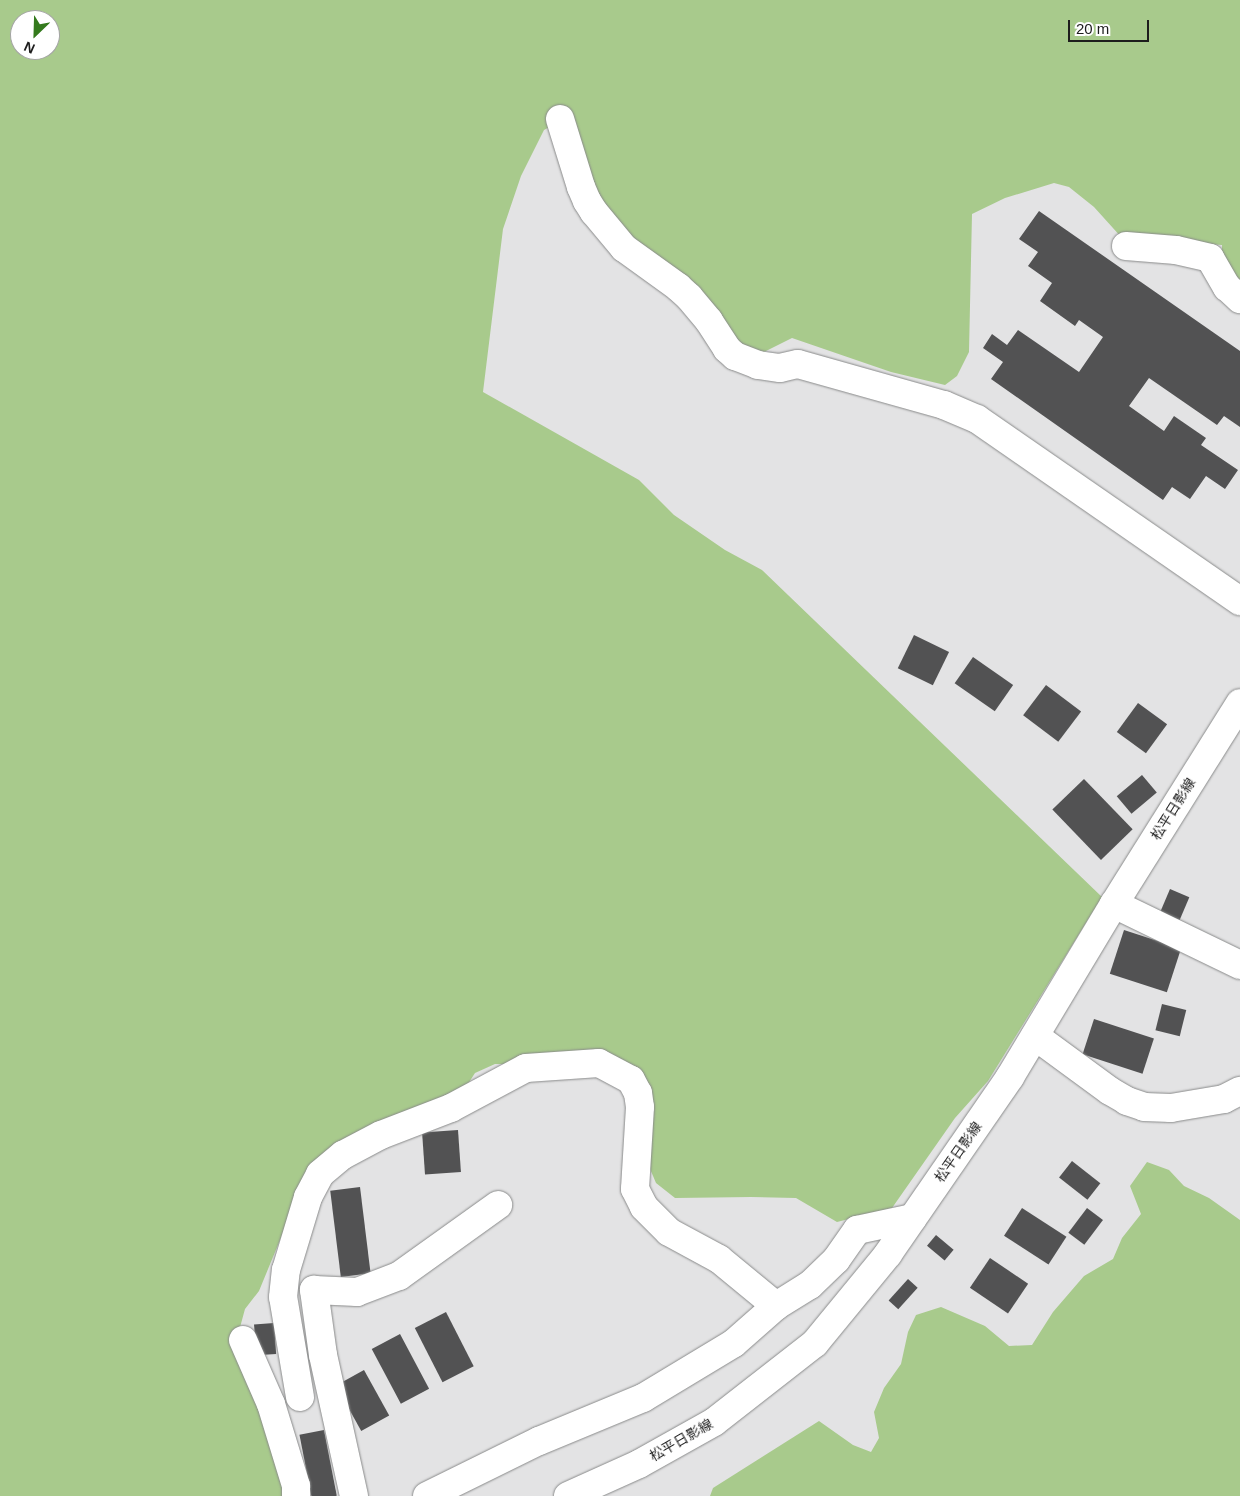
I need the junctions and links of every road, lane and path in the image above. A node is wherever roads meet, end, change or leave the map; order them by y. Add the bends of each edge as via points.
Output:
1 (560, 119) dead end
2 (1126, 246) dead end
3 (1240, 299) edge
4 (1240, 600) edge
5 (1240, 703) edge
6 (1114, 904) junction
7 (1240, 965) edge
8 (1035, 1036) junction
9 (1240, 1092) edge
10 (498, 1205) dead end
11 (913, 1218) junction
12 (776, 1306) junction
13 (243, 1340) dead end
14 (300, 1397) dead end
15 (296, 1496) edge
16 (354, 1496) edge
17 (427, 1496) edge
18 (568, 1496) edge

1 - 4 street via 586,202 635,258 689,297 735,356 758,366 780,368 798,364 944,404 977,419
2 - 3 street via 1176,250 1210,258 1227,286
5 - 6 street, 松平日影線
6 - 7 street
6 - 8 street, 松平日影線
8 - 9 street via 1110,1091 1144,1107 1171,1108 1224,1099
8 - 11 street, 松平日影線
10 - 16 street via 399,1276 357,1292 314,1290 324,1355
11 - 12 street via 857,1230 836,1260 810,1285
11 - 18 street, 松平日影線 via 888,1254 815,1343 714,1422 638,1464
12 - 14 street via 719,1259 669,1232 644,1207 635,1189 640,1107 638,1093 631,1080 599,1063 526,1068 451,1108 380,1135 343,1155 320,1174 308,1196 286,1270 283,1297
12 - 17 street via 734,1343 643,1398 539,1441
13 - 15 street via 271,1404 296,1486

